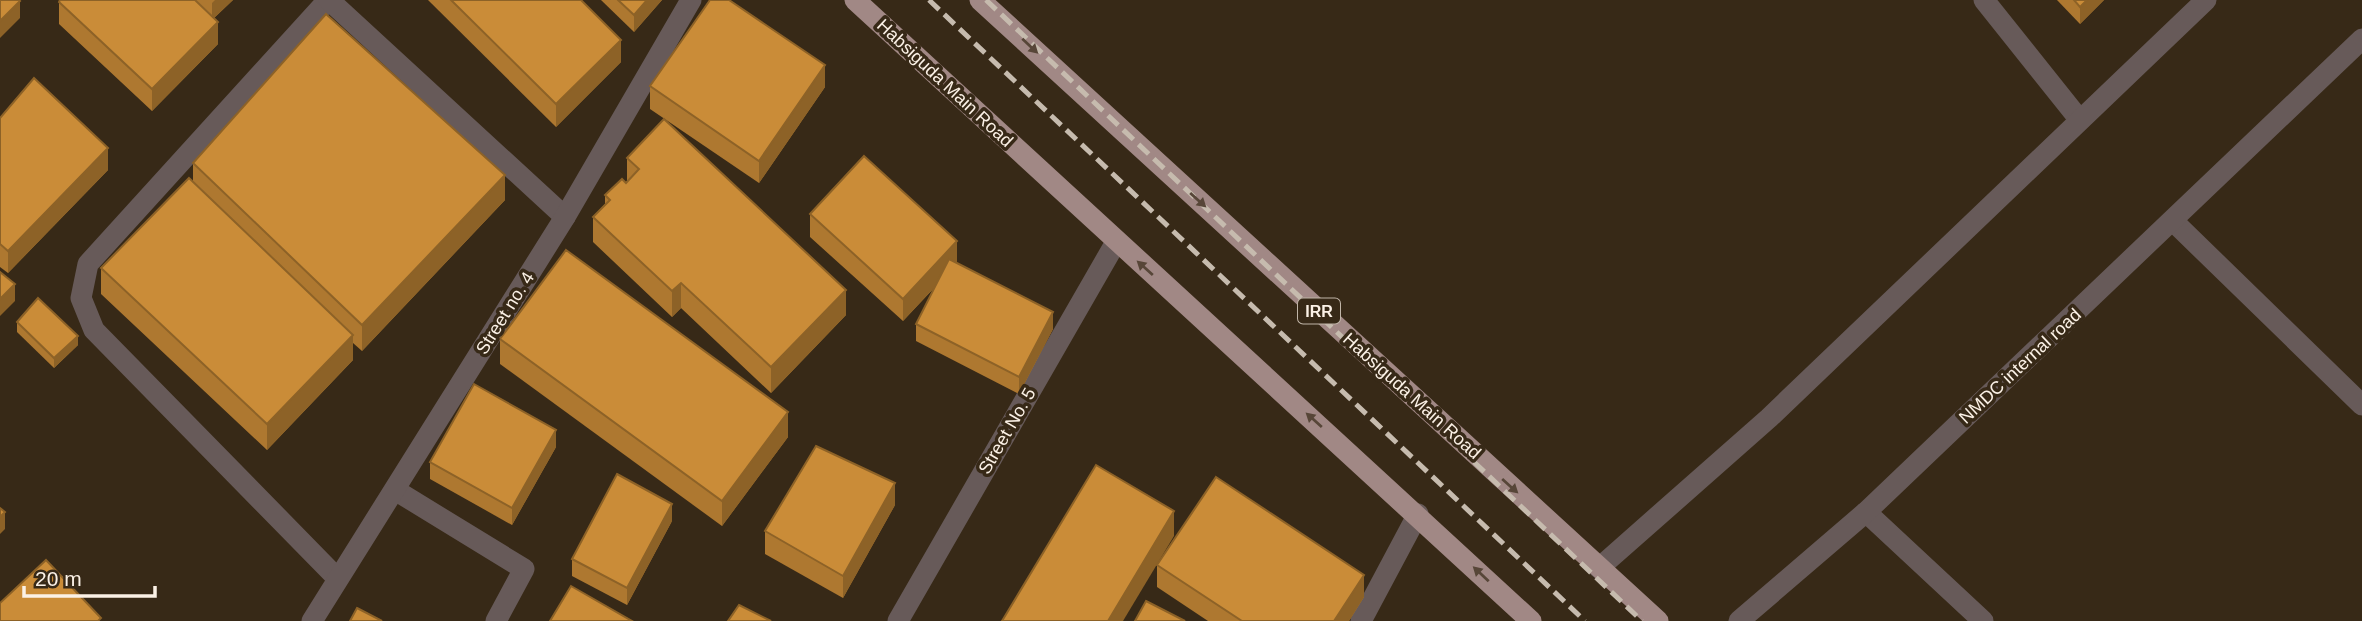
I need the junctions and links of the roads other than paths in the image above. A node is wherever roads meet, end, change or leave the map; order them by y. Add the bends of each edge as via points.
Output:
1 (328, 0) edge
2 (691, 0) edge
3 (855, 0) edge
4 (980, 0) edge
5 (1984, 0) edge
6 (2206, 0) edge
7 (2362, 38) edge
8 (2080, 119) junction
9 (565, 217) junction
10 (2174, 220) junction
11 (1116, 242) junction
12 (2362, 405) edge
13 (395, 490) junction
14 (1866, 512) junction
15 (1418, 514) junction
16 (1599, 568) junction
17 (337, 578) junction
18 (312, 621) edge
19 (496, 621) edge
20 (898, 621) edge
21 (1361, 621) edge
22 (1531, 621) edge
23 (1658, 621) edge
24 (1739, 621) edge
25 (1983, 621) edge

1 - 9 street
1 - 17 street via 88,264 81,298 94,330
2 - 9 street, Street no. 4
3 - 11 main road, Habsiguda Main Road
4 -> 16 main road, Habsiguda Main Road / IRR
5 - 8 street
6 - 8 street
7 - 10 street, NMDC internal road
8 - 16 street via 1769,418
9 - 13 street, Street no. 4
10 - 12 street
10 - 14 street, NMDC internal road
15 -> 11 main road, Habsiguda Main Road
11 - 20 street, Street No. 5
13 - 17 street, Street no. 4
13 - 19 street via 524,569
14 - 24 street, NMDC internal road
14 - 25 street
15 - 21 street
22 -> 15 main road, Habsiguda Main Road
16 - 23 main road, Habsiguda Main Road / IRR
17 - 18 street, Street no. 4

